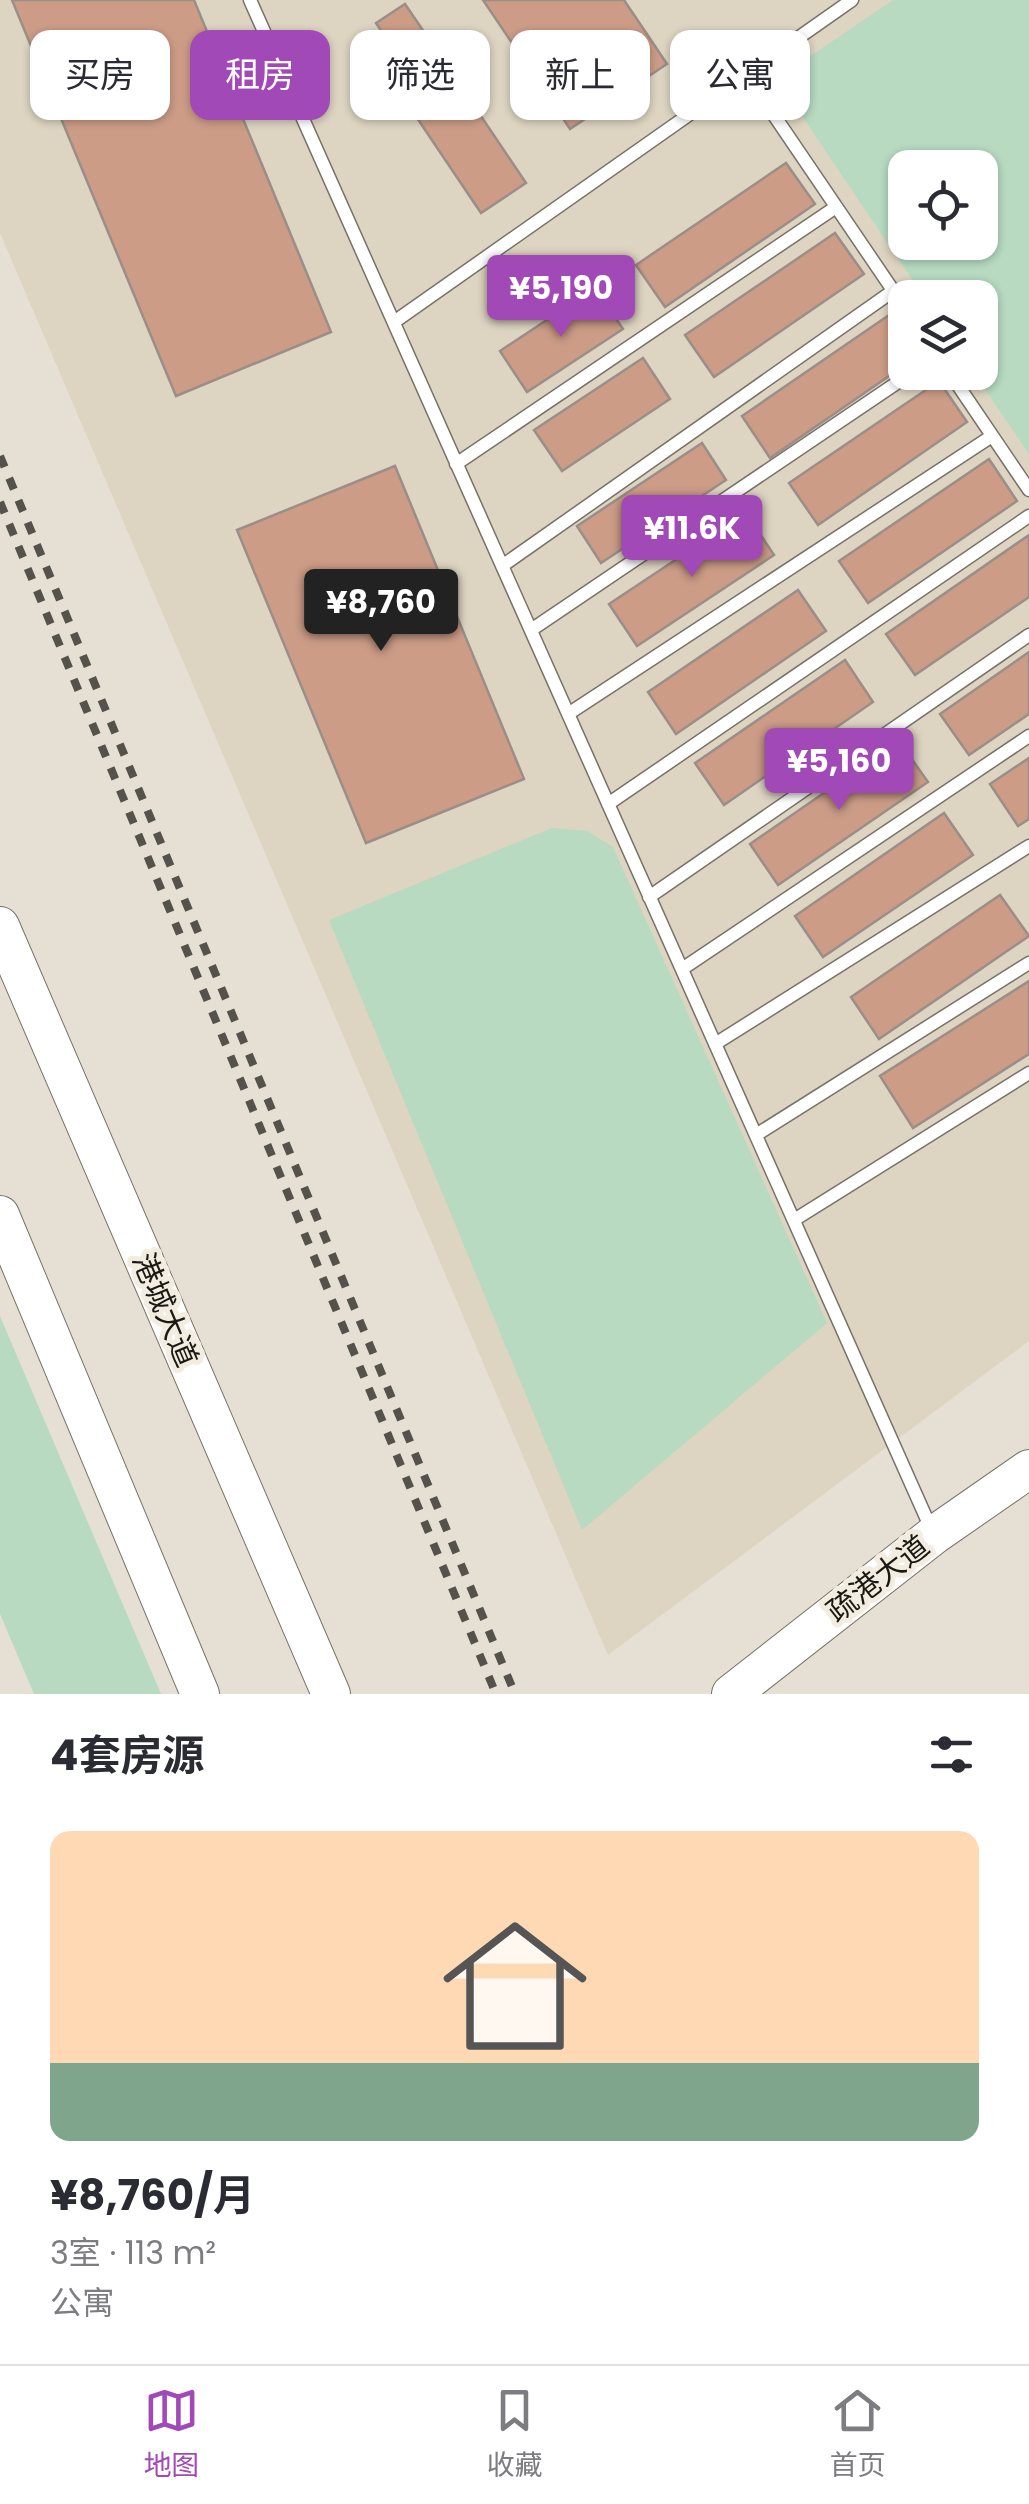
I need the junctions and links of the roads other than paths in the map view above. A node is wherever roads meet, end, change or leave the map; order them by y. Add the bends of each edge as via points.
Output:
1 (250, 0) edge
2 (852, 0) edge
3 (809, 30) edge
4 (681, 120) edge
5 (777, 120) edge
6 (836, 207) junction
7 (888, 284) edge
8 (888, 295) edge
9 (394, 322) junction
10 (888, 390) edge
11 (961, 390) edge
12 (992, 436) junction
13 (456, 464) junction
14 (1029, 490) edge
15 (1029, 516) edge
16 (502, 566) junction
17 (531, 630) junction
18 (1029, 635) edge
19 (568, 714) junction
20 (1029, 736) edge
21 (608, 804) junction
22 (1029, 846) edge
23 (650, 896) junction
24 (0, 926) edge
25 (1029, 962) edge
26 (682, 969) junction
27 (715, 1044) junction
28 (1029, 1073) edge
29 (756, 1136) junction
30 (0, 1215) edge
31 (794, 1220) junction
32 (1029, 1468) edge
33 (934, 1535) junction
34 (200, 1694) edge
35 (331, 1694) edge
36 (731, 1694) edge

1 - 9 lane
2 - 3 lane
4 - 9 lane
5 - 6 lane
6 - 7 lane
6 - 13 lane
8 - 16 lane
9 - 13 lane
10 - 17 lane
11 - 12 lane
12 - 14 lane
12 - 19 lane
13 - 16 lane
15 - 21 lane
16 - 17 lane
17 - 19 lane
18 - 23 lane
19 - 21 lane
20 - 26 lane
21 - 23 lane
22 - 27 lane
23 - 26 lane
24 - 35 main road, 港城大道
25 - 29 lane
26 - 27 lane
27 - 29 lane
28 - 31 lane
29 - 31 lane
30 - 34 main road
31 - 33 lane
32 - 33 main road, 疏港大道
33 - 36 main road, 疏港大道

